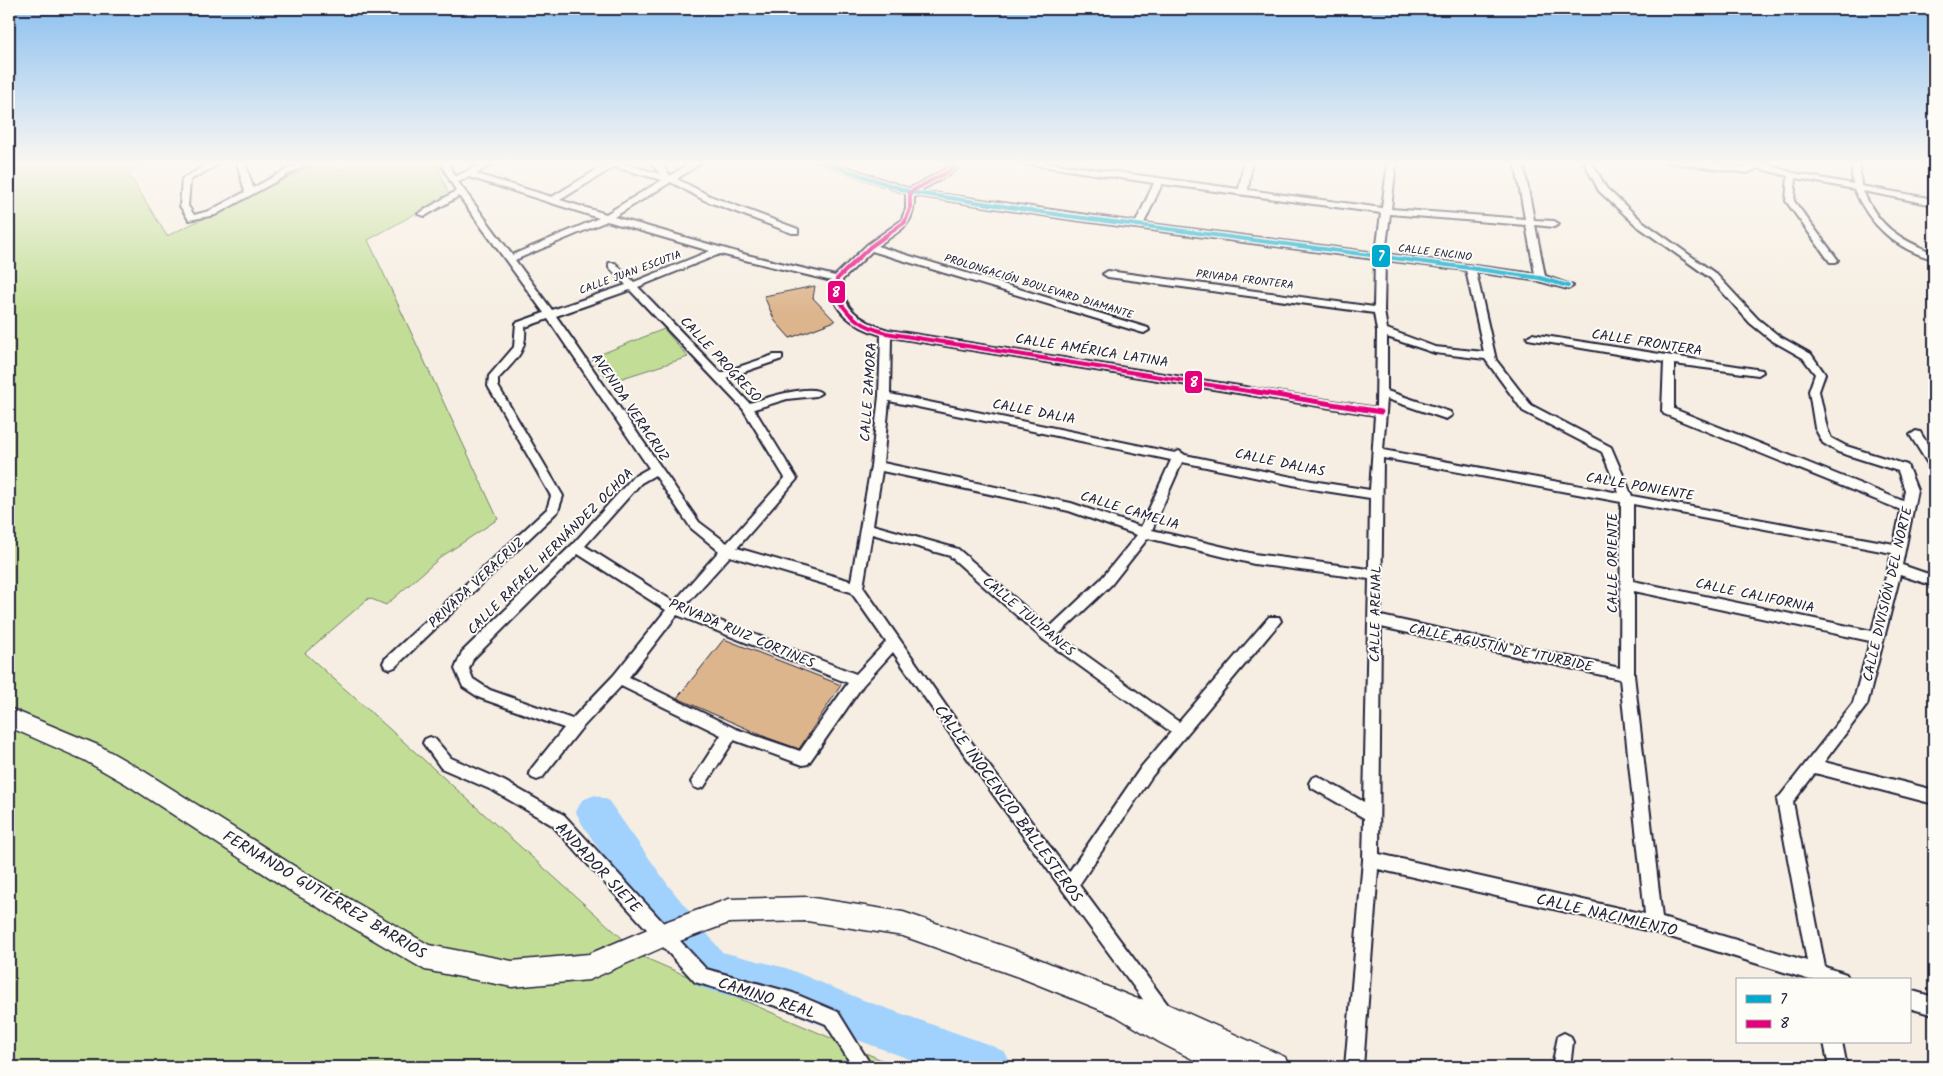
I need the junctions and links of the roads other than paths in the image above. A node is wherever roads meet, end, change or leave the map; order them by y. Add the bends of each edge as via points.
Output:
1 (187, 212) edge
2 (213, 212) edge
3 (425, 212) edge
4 (476, 212) edge
5 (589, 212) edge
6 (615, 212) edge
7 (744, 212) edge
8 (909, 212) edge
9 (1050, 212) edge
10 (1145, 212) edge
11 (1387, 212) edge
12 (1403, 212) edge
13 (1528, 212) edge
14 (1627, 212) edge
15 (1798, 212) edge
16 (1869, 212) edge
17 (422, 214) dead end
18 (606, 218) junction
19 (1530, 222) junction
20 (1554, 224) dead end
21 (1139, 225) junction
22 (794, 231) dead end
23 (870, 247) junction
24 (718, 251) junction
25 (1380, 256) junction
26 (1934, 256) edge
27 (510, 259) junction
28 (1833, 260) dead end
29 (612, 265) dead end
30 (1470, 268) junction
31 (1108, 274) dead end
32 (1540, 278) junction
33 (838, 279) junction
34 (632, 286) junction
35 (1568, 286) dead end
36 (1379, 311) junction
37 (549, 314) junction
38 (1144, 330) dead end
39 (1382, 331) junction
40 (886, 333) junction
41 (1532, 337) dead end
42 (1490, 356) junction
43 (778, 357) dead end
44 (1669, 360) junction
45 (1758, 372) dead end
46 (719, 377) junction
47 (816, 393) dead end
48 (1381, 393) junction
49 (884, 396) junction
50 (747, 407) junction
51 (1381, 412) junction
52 (1446, 415) dead end
53 (1916, 435) dead end
54 (1377, 453) junction
55 (1178, 455) junction
56 (1934, 464) edge
57 (877, 466) junction
58 (656, 469) junction
59 (1376, 495) junction
60 (557, 496) joint
61 (1627, 499) junction
62 (1907, 508) junction
63 (866, 528) junction
64 (1145, 533) junction
65 (577, 547) junction
66 (1898, 549) junction
67 (727, 550) junction
68 (1895, 568) junction
69 (1375, 575) junction
70 (1934, 581) edge
71 (1627, 585) junction
72 (856, 588) junction
73 (675, 609) junction
74 (1375, 620) junction
75 (1274, 621) dead end
76 (1049, 636) junction
77 (1877, 637) junction
78 (894, 642) junction
79 (390, 663) dead end
80 (1627, 675) junction
81 (619, 679) junction
82 (858, 681) junction
83 (9, 717) edge
84 (575, 726) junction
85 (1180, 731) junction
86 (731, 733) junction
87 (430, 743) dead end
88 (1812, 766) junction
89 (537, 773) dead end
90 (699, 782) dead end
91 (1317, 783) dead end
92 (1934, 797) edge
93 (1371, 814) junction
94 (1371, 860) junction
95 (1069, 886) junction
96 (1654, 924) junction
97 (669, 932) junction
98 (1818, 976) edge
99 (1910, 999) edge
100 (1934, 1006) edge
101 (1166, 1024) junction
102 (1564, 1042) dead end
103 (1833, 1044) edge
104 (863, 1067) edge
105 (1237, 1067) edge
106 (1275, 1067) edge
107 (1354, 1067) edge
108 (1561, 1067) edge
109 (1838, 1067) edge

1 - 2 street via 189,217 196,218
3 - 17 street
4 - 27 street, AVENIDA VERACRUZ
5 - 18 street
6 - 18 street
7 - 22 street
8 - 23 street via 905,222
9 - 21 street, CALLE ENCINO
10 - 21 street
11 - 25 street, CALLE ARENAL
12 - 19 street
13 - 19 street
14 - 62 street, CALLE DIVISIÓN DEL NORTE via 1713,276 1754,321 1807,356 1820,374 1814,391 1821,428 1827,440 1842,449 1903,468 1911,490
15 - 28 street
16 - 26 street via 1886,234
18 - 24 street
18 - 27 street
19 - 20 street
19 - 32 street
21 - 25 street, CALLE ENCINO
23 - 33 street
23 - 38 street, PROLONGACIÓN BOULEVARD DIAMANTE
24 - 33 street via 771,266
24 - 34 street, CALLE JUAN ESCUTIA
25 - 30 street, CALLE ENCINO
25 - 36 street, CALLE ARENAL
27 - 37 street, AVENIDA VERACRUZ
29 - 34 street, CALLE PROGRESO
30 - 32 street, CALLE ENCINO
30 - 42 street, CALLE ORIENTE
31 - 36 street, PRIVADA FRONTERA
32 - 35 street, CALLE ENCINO
33 - 40 street, CALLE ZAMORA via 836,291 843,309 867,327
34 - 37 street, CALLE JUAN ESCUTIA
34 - 46 street, CALLE PROGRESO
36 - 39 street, CALLE ARENAL
37 - 58 street, AVENIDA VERACRUZ
37 - 60 street, CALLE JUAN ESCUTIA via 520,325 521,342 493,378 493,386
39 - 42 street via 1411,345 1449,354
39 - 48 street, CALLE ARENAL
40 - 49 street, CALLE ZAMORA
40 - 51 street, CALLE AMÉRICA LATINA
41 - 44 street, CALLE FRONTERA
42 - 61 street, CALLE ORIENTE via 1526,408 1607,450
43 - 46 street
44 - 45 street, CALLE FRONTERA
44 - 62 street via 1668,411
46 - 50 street, CALLE PROGRESO
47 - 50 street via 787,396
48 - 51 street, CALLE ARENAL
48 - 52 street
49 - 55 street, CALLE DALIA
49 - 57 street, CALLE ZAMORA
50 - 67 street, CALLE PROGRESO via 791,479
51 - 54 street, CALLE ARENAL
53 - 56 street
54 - 59 street, CALLE ARENAL
54 - 61 street, CALLE PONIENTE
55 - 59 street, CALLE DALIAS via 1312,485
55 - 64 street
57 - 63 street, CALLE ZAMORA
57 - 64 street, CALLE CAMELIA via 1071,508
58 - 65 street, CALLE RAFAEL HERNÁNDEZ OCHOA via 637,480
58 - 67 street, AVENIDA VERACRUZ via 695,525
59 - 69 street, CALLE ARENAL
60 - 79 street, PRIVADA VERACRUZ via 552,511
61 - 66 street, CALLE PONIENTE
61 - 71 street, CALLE ORIENTE
62 - 66 street, CALLE DIVISIÓN DEL NORTE
63 - 72 street, CALLE ZAMORA
63 - 76 street, CALLE TULIPANES via 954,552
64 - 69 street, CALLE CAMELIA via 1254,559
64 - 76 street via 1106,582
65 - 73 street, PRIVADA RUIZ CORTINES
65 - 84 street, CALLE RAFAEL HERNÁNDEZ OCHOA via 468,656 462,669 468,683 485,694
66 - 68 street, CALLE DIVISIÓN DEL NORTE
67 - 72 street, AVENIDA VERACRUZ
67 - 73 street
68 - 70 street
68 - 77 street, CALLE DIVISIÓN DEL NORTE
69 - 74 street, CALLE ARENAL
71 - 77 street, CALLE CALIFORNIA
71 - 80 street, CALLE ORIENTE
72 - 78 street, CALLE INOCENCIO BALLESTEROS
73 - 81 street
73 - 82 street, PRIVADA RUIZ CORTINES
74 - 80 street, CALLE AGUSTÍN DE ITURBIDE
74 - 93 street, CALLE ARENAL
75 - 85 street
76 - 85 street, CALLE TULIPANES
77 - 88 street, CALLE DIVISIÓN DEL NORTE via 1860,706
78 - 82 street
78 - 95 street, CALLE INOCENCIO BALLESTEROS
80 - 96 street, CALLE ORIENTE
81 - 84 street
81 - 86 street
82 - 86 street via 803,759
83 - 97 main road, FERNANDO GUTIÉRREZ BARRIOS via 92,753 134,777 301,884 425,957 512,974 570,969 589,967
84 - 89 street
85 - 95 street via 1147,771
86 - 90 street
87 - 97 street, ANDADOR SIETE via 446,763 499,786 558,820
88 - 92 street
88 - 98 street, CALLE DIVISIÓN DEL NORTE via 1785,800
91 - 93 street
93 - 94 street, CALLE ARENAL
94 - 96 street, CALLE NACIMIENTO
94 - 107 street, CALLE ARENAL
95 - 101 street, CALLE INOCENCIO BALLESTEROS
96 - 98 street, CALLE NACIMIENTO
97 - 101 main road, FERNANDO GUTIÉRREZ BARRIOS via 729,911 807,909 903,924 1024,966
97 - 104 street, CAMINO REAL via 701,976 793,1002 832,1018
99 - 100 street
101 - 105 main road
101 - 106 main road
102 - 108 street
103 - 109 street

